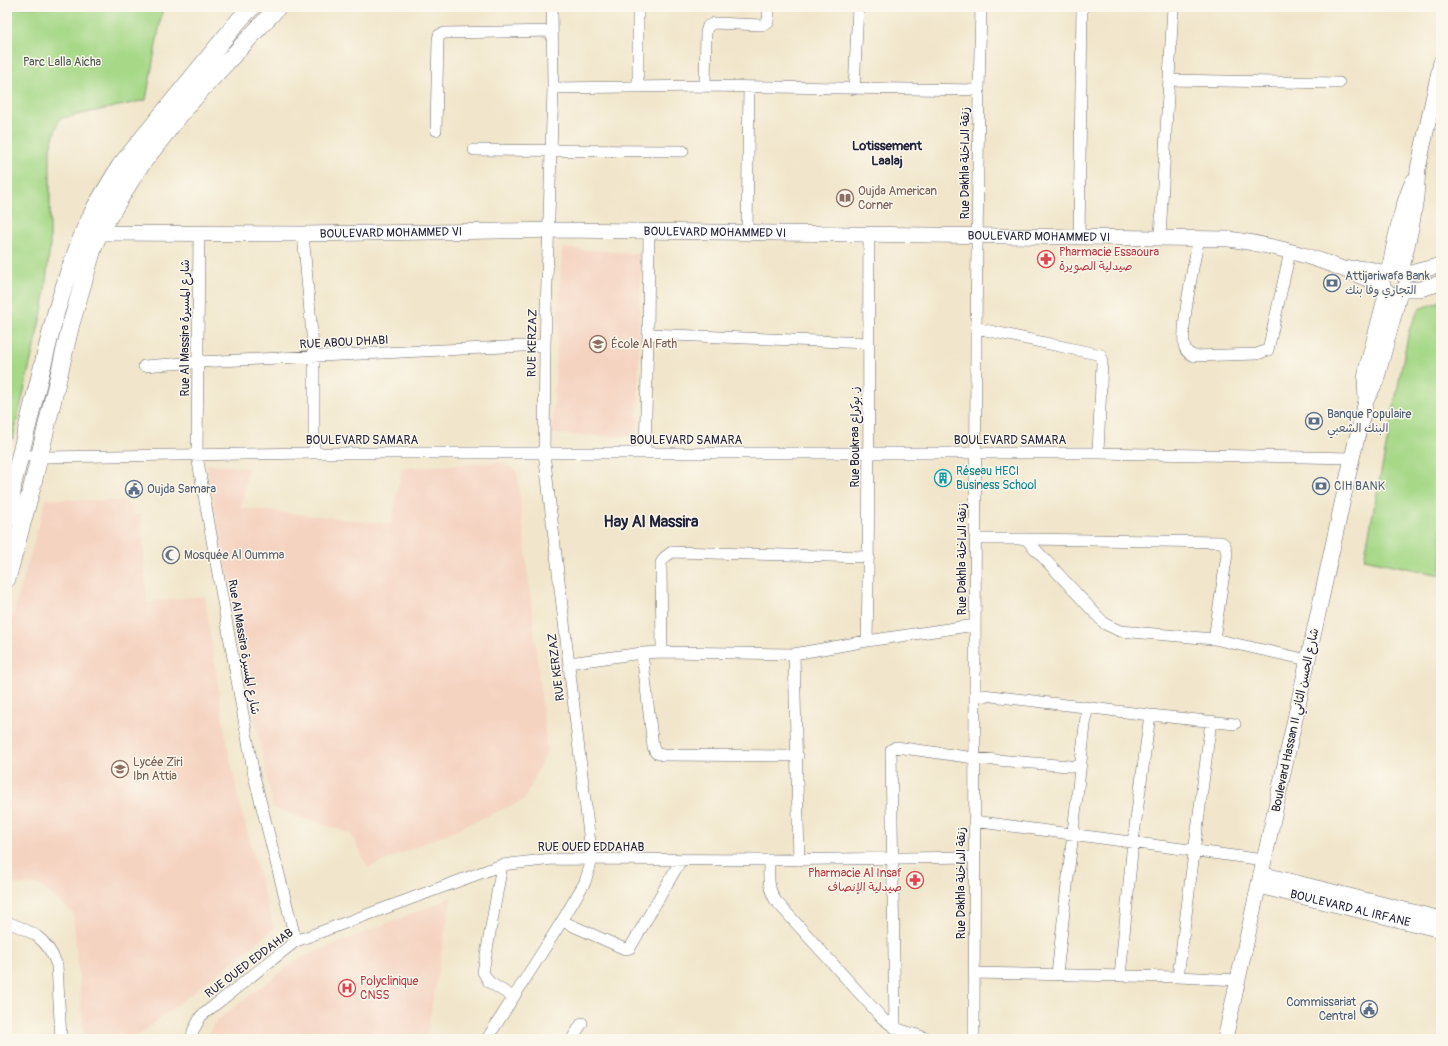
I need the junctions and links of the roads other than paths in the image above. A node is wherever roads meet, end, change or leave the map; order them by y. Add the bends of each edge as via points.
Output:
1 (252, 7) edge
2 (278, 7) edge
3 (552, 7) edge
4 (638, 7) edge
5 (769, 7) edge
6 (858, 7) edge
7 (981, 7) edge
8 (1082, 7) edge
9 (1173, 7) edge
10 (240, 19) junction
11 (552, 31) junction
12 (254, 32) junction
13 (1441, 62) edge
14 (1169, 80) junction
15 (1340, 83) dead end
16 (196, 85) junction
17 (638, 86) junction
18 (705, 86) junction
19 (749, 87) junction
20 (553, 88) junction
21 (854, 89) junction
22 (979, 90) junction
23 (436, 130) dead end
24 (474, 150) dead end
25 (550, 151) junction
26 (683, 151) dead end
27 (548, 230) junction
28 (648, 231) junction
29 (92, 232) junction
30 (747, 232) junction
31 (199, 233) junction
32 (303, 234) junction
33 (869, 234) junction
34 (978, 237) junction
35 (1079, 237) junction
36 (1160, 237) junction
37 (1198, 238) junction
38 (1290, 252) junction
39 (1441, 265) edge
40 (1394, 281) junction
41 (1441, 283) edge
42 (976, 328) junction
43 (648, 334) junction
44 (868, 343) junction
45 (545, 345) junction
46 (314, 357) junction
47 (198, 362) junction
48 (144, 366) dead end
49 (544, 453) junction
50 (645, 453) junction
51 (868, 453) junction
52 (976, 453) junction
53 (1098, 453) junction
54 (314, 454) junction
55 (21, 455) junction
56 (197, 456) junction
57 (39, 457) junction
58 (1352, 458) junction
59 (28, 500) junction
60 (8, 509) edge
61 (1026, 538) junction
62 (975, 539) junction
63 (869, 557) junction
64 (7, 579) edge
65 (974, 625) junction
66 (1214, 639) junction
67 (867, 640) junction
68 (662, 652) junction
69 (642, 653) junction
70 (794, 654) junction
71 (1308, 660) junction
72 (569, 663) junction
73 (975, 694) junction
74 (1087, 708) junction
75 (1150, 715) junction
76 (1211, 721) junction
77 (1235, 724) dead end
78 (798, 756) junction
79 (974, 758) junction
80 (1080, 767) junction
81 (974, 821) junction
82 (1073, 834) junction
83 (1133, 842) junction
84 (1195, 850) junction
85 (973, 857) junction
86 (892, 859) junction
87 (592, 860) junction
88 (681, 860) junction
89 (769, 860) junction
90 (799, 860) junction
91 (502, 865) junction
92 (1262, 873) junction
93 (1441, 919) edge
94 (562, 920) junction
95 (7, 922) edge
96 (1441, 930) edge
97 (296, 941) junction
98 (974, 973) junction
99 (1057, 974) junction
100 (1120, 976) junction
101 (1178, 977) junction
102 (1238, 980) junction
103 (513, 997) junction
104 (582, 1022) dead end
105 (895, 1028) junction
106 (61, 1039) edge
107 (192, 1039) edge
108 (487, 1039) edge
109 (572, 1039) edge
110 (929, 1039) edge
111 (974, 1039) edge
112 (1225, 1039) edge

1 - 10 main road
2 - 12 main road
3 - 11 street, RUE KERZAZ
4 - 17 street
5 - 18 street via 768,23 762,25 714,23 708,26
6 - 21 street
7 - 22 street, Rue Dakhla زنقة الداخلة
8 - 35 street
9 - 14 street
10 - 12 main road
10 - 16 main road
11 - 20 street, RUE KERZAZ
11 - 23 street via 439,35
12 - 16 main road
13 - 40 street, Boulevard Hassan II شارع الحسن الثاني via 1418,170 1405,200
14 - 15 street
14 - 36 street
16 - 29 main road via 120,166 96,206
17 - 18 street
17 - 20 street
18 - 19 street
19 - 21 street
19 - 30 street
20 - 25 street, RUE KERZAZ
21 - 22 street
22 - 34 street, Rue Dakhla زنقة الداخلة
24 - 25 street
25 - 26 street
25 - 27 street, RUE KERZAZ
27 - 28 street, BOULEVARD MOHAMMED VI
27 - 32 street, BOULEVARD MOHAMMED VI
27 - 45 street, RUE KERZAZ
28 - 30 street, BOULEVARD MOHAMMED VI
28 - 43 street
29 - 31 street, BOULEVARD MOHAMMED VI
29 - 55 main road via 69,271 56,312
29 - 57 main road via 93,249 71,324
30 - 33 street, BOULEVARD MOHAMMED VI
31 - 32 street, BOULEVARD MOHAMMED VI
31 - 47 street, Rue Al Massira شارع المسيرة
32 - 46 street
33 - 34 street, BOULEVARD MOHAMMED VI
33 - 44 street, Rue Boukraa ز. بوكراع
34 - 35 street, BOULEVARD MOHAMMED VI
34 - 42 street, Rue Dakhla زنقة الداخلة
35 - 36 street, BOULEVARD MOHAMMED VI
36 - 37 street, BOULEVARD MOHAMMED VI
37 - 38 street, BOULEVARD MOHAMMED VI via 1245,241
37 - 38 street via 1183,331 1185,348 1194,356 1257,354 1268,350
38 - 40 street, BOULEVARD MOHAMMED VI via 1342,268 1362,268
39 - 40 street, BOULEVARD MOHAMMED VI
40 - 41 street, BOULEVARD MOHAMMED VI via 1420,289
40 - 58 street, Boulevard Hassan II شارع الحسن الثاني via 1367,367 1366,401
42 - 52 street, Rue Dakhla زنقة الداخلة
42 - 53 street via 1101,355
43 - 44 street
43 - 50 street
44 - 51 street, Rue Boukraa ز. بوكراع
45 - 46 street, RUE ABOU DHABI
45 - 49 street, RUE KERZAZ
46 - 47 street, RUE ABOU DHABI
46 - 54 street
47 - 48 street, RUE ABOU DHABI
47 - 56 street, Rue Al Massira شارع المسيرة
49 - 50 street, BOULEVARD SAMARA
49 - 54 street, BOULEVARD SAMARA
49 - 72 street, RUE KERZAZ
50 - 51 street, BOULEVARD SAMARA
51 - 52 street, BOULEVARD SAMARA
51 - 63 street, Rue Boukraa ز. بوكراع
52 - 53 street, BOULEVARD SAMARA
52 - 62 street, Rue Dakhla زنقة الداخلة
53 - 58 street, BOULEVARD SAMARA
54 - 56 street, BOULEVARD SAMARA
55 - 57 street, BOULEVARD SAMARA
55 - 60 main road
56 - 57 street, BOULEVARD SAMARA
56 - 97 street, Rue Al Massira شارع المسيرة via 254,776
57 - 59 main road
58 - 71 street, Boulevard Hassan II شارع الحسن الثاني
59 - 60 street
59 - 64 main road
61 - 62 street
61 - 66 street via 1112,629
61 - 66 street via 1221,542 1225,545 1227,554
62 - 65 street, Rue Dakhla زنقة الداخلة
63 - 67 street, Rue Boukraa ز. بوكراع
63 - 68 street via 672,552 665,556 662,563
65 - 67 street
65 - 73 street, Rue Dakhla زنقة الداخلة
66 - 71 street
67 - 70 street
68 - 69 street
68 - 70 street
69 - 72 street
69 - 78 street via 653,747 656,753
70 - 78 street
71 - 92 street, Boulevard Hassan II شارع الحسن الثاني
72 - 87 street, RUE KERZAZ
73 - 74 street
73 - 79 street, Rue Dakhla زنقة الداخلة
74 - 75 street
74 - 80 street
75 - 76 street
75 - 83 street
76 - 77 street
76 - 84 street
78 - 90 street
79 - 80 street
79 - 81 street, Rue Dakhla زنقة الداخلة
79 - 86 street via 893,748
80 - 82 street
81 - 82 street
81 - 85 street, Rue Dakhla زنقة الداخلة
82 - 83 street
82 - 99 street
83 - 84 street
83 - 100 street
84 - 92 street
84 - 101 street
85 - 86 street, RUE OUED EDDAHAB
85 - 98 street, Rue Dakhla زنقة الداخلة
86 - 90 street, RUE OUED EDDAHAB
86 - 105 street
87 - 88 street, RUE OUED EDDAHAB
87 - 91 street, RUE OUED EDDAHAB via 552,859
87 - 94 street via 585,882
88 - 89 street, RUE OUED EDDAHAB
88 - 94 street via 630,948 625,949
89 - 90 street, RUE OUED EDDAHAB
89 - 105 street via 769,887 776,901 882,1018
91 - 97 street, RUE OUED EDDAHAB
91 - 103 street via 483,972 489,982
92 - 93 street, BOULEVARD AL IRFANE
92 - 96 street, BOULEVARD AL IRFANE
92 - 102 street, Boulevard Hassan II شارع الحسن الثاني
94 - 103 street
95 - 106 street via 38,936 54,958 57,965
97 - 107 street, RUE OUED EDDAHAB via 201,1016
98 - 99 street
98 - 111 street, Rue Dakhla زنقة الداخلة
99 - 100 street
100 - 101 street
101 - 102 street
102 - 112 street, Boulevard Hassan II شارع الحسن الثاني
103 - 108 street
104 - 109 street
105 - 110 street

